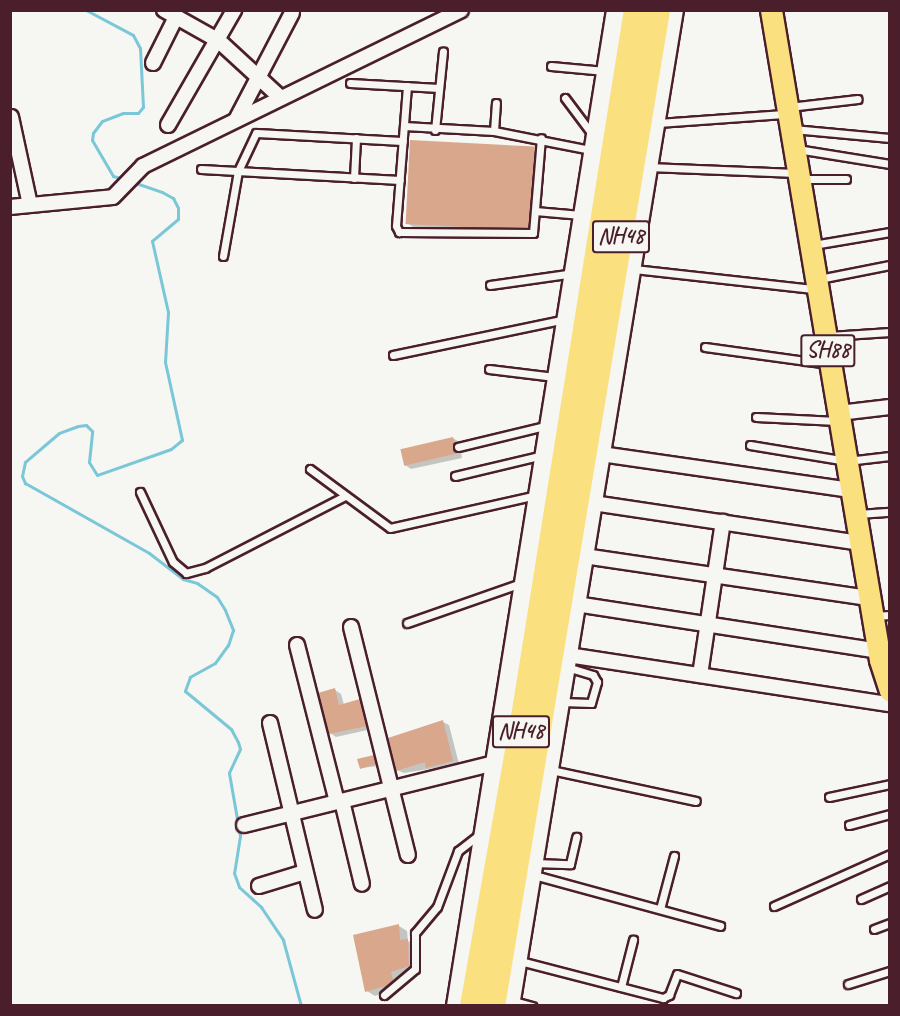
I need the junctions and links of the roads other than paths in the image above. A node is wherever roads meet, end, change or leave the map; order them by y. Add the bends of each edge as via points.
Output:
1 (234, 10) edge
2 (462, 10) edge
3 (616, 10) edge
4 (636, 10) edge
5 (658, 10) edge
6 (674, 10) edge
7 (771, 10) edge
8 (292, 13) dead end
9 (170, 14) edge
10 (219, 41) junction
11 (443, 51) dead end
12 (153, 63) dead end
13 (551, 66) dead end
14 (607, 71) junction
15 (258, 78) junction
16 (350, 83) dead end
17 (407, 86) junction
18 (439, 88) junction
19 (281, 98) junction
20 (565, 98) dead end
21 (858, 99) dead end
22 (496, 104) dead end
23 (11, 117) edge
24 (236, 120) junction
25 (655, 123) junction
26 (790, 124) junction
27 (168, 125) dead end
28 (404, 126) junction
29 (435, 130) junction
30 (494, 131) junction
31 (356, 138) junction
32 (541, 138) junction
33 (890, 138) edge
34 (403, 141) junction
35 (595, 146) junction
36 (890, 164) edge
37 (648, 167) junction
38 (201, 169) dead end
39 (238, 171) junction
40 (799, 176) junction
41 (354, 178) junction
42 (846, 179) dead end
43 (400, 180) junction
44 (30, 205) junction
45 (10, 207) edge
46 (536, 211) junction
47 (584, 216) junction
48 (890, 232) edge
49 (811, 245) junction
50 (223, 256) dead end
51 (890, 265) edge
52 (631, 269) junction
53 (576, 273) junction
54 (490, 285) dead end
55 (817, 285) junction
56 (568, 318) junction
57 (890, 332) edge
58 (826, 336) junction
59 (705, 347) dead end
60 (393, 355) dead end
61 (831, 364) junction
62 (489, 369) dead end
63 (559, 378) junction
64 (890, 407) edge
65 (553, 416) junction
66 (756, 417) dead end
67 (839, 417) junction
68 (750, 445) dead end
69 (458, 447) dead end
70 (601, 450) junction
71 (546, 455) junction
72 (890, 456) edge
73 (847, 461) junction
74 (310, 469) dead end
75 (455, 476) dead end
76 (578, 489) junction
77 (852, 490) junction
78 (140, 492) dead end
79 (539, 494) junction
80 (345, 496) junction
81 (890, 512) edge
82 (856, 514) junction
83 (723, 522) junction
84 (861, 543) junction
85 (584, 556) junction
86 (715, 576) junction
87 (524, 582) junction
88 (576, 604) junction
89 (877, 610) edge
90 (407, 623) dead end
91 (708, 624) junction
92 (351, 627) dead end
93 (297, 645) dead end
94 (882, 645) edge
95 (567, 661) junction
96 (700, 675) junction
97 (890, 690) edge
98 (561, 702) junction
99 (890, 704) edge
100 (270, 723) dead end
101 (494, 763) junction
102 (549, 770) junction
103 (890, 784) edge
104 (392, 788) junction
105 (829, 797) dead end
106 (340, 801) junction
107 (696, 801) dead end
108 (290, 814) junction
109 (890, 814) edge
110 (244, 825) dead end
111 (849, 825) dead end
112 (483, 831) junction
113 (576, 837) dead end
114 (890, 854) edge
115 (408, 855) dead end
116 (674, 856) dead end
117 (532, 869) junction
118 (305, 872) junction
119 (362, 884) dead end
120 (259, 886) dead end
121 (890, 886) edge
122 (861, 899) dead end
123 (774, 906) dead end
124 (660, 909) junction
125 (315, 910) dead end
126 (890, 923) edge
127 (720, 926) dead end
128 (874, 929) dead end
129 (633, 940) dead end
130 (517, 960) junction
131 (890, 971) edge
132 (848, 984) dead end
133 (621, 987) junction
134 (736, 993) dead end
135 (384, 995) dead end
136 (504, 1004) edge
137 (456, 1005) edge
138 (472, 1005) edge
139 (532, 1005) edge

1 - 10 street
2 - 19 street
3 - 14 street
4 - 76 highway, NH48
5 - 76 highway, NH48
6 - 25 street
7 - 26 main road, SH88
8 - 15 street
9 - 10 street
9 - 12 street
10 - 15 street
10 - 27 street
11 - 18 lane
13 - 14 lane
14 - 35 street
15 - 19 street
15 - 24 street
16 - 17 lane
17 - 18 lane
17 - 28 lane
18 - 29 lane
19 - 24 street
20 - 35 lane
21 - 26 lane
22 - 30 lane
23 - 44 street
24 - 44 street via 131,175 121,192 107,198
25 - 26 lane
25 - 37 street
26 - 33 lane
26 - 36 lane
26 - 40 main road, SH88
28 - 29 lane
28 - 34 lane
29 - 30 lane
30 - 32 lane
31 - 34 lane
31 - 39 lane via 256,133
31 - 41 lane
32 - 35 lane
32 - 46 lane
34 - 43 lane
35 - 47 street
37 - 40 lane
37 - 52 street
38 - 39 lane
39 - 41 lane
39 - 50 lane
40 - 42 lane
40 - 49 main road, SH88
41 - 43 lane
43 - 46 lane via 396,226 403,233 529,235 534,230
44 - 45 street
46 - 47 lane
47 - 53 street
48 - 49 lane
49 - 55 main road, SH88
51 - 55 lane
52 - 55 lane
52 - 70 street
53 - 54 lane
53 - 56 street
55 - 58 main road, SH88
56 - 60 lane
56 - 63 street
57 - 58 lane
58 - 61 main road, SH88
59 - 61 lane
61 - 67 main road, SH88
62 - 63 lane
63 - 65 street
64 - 67 street
65 - 69 lane
65 - 71 street
65 - 76 highway
66 - 67 lane
67 - 73 main road, SH88
68 - 73 lane
70 - 76 highway
70 - 77 street
71 - 75 lane
71 - 79 street
72 - 73 lane
73 - 77 main road, SH88
74 - 80 lane
76 - 83 street
76 - 85 street
76 - 136 highway, NH48
76 - 138 highway, NH48 via 525,705
77 - 82 main road, SH88
78 - 80 lane via 173,562 186,573 205,568
79 - 80 lane via 398,528 382,524
79 - 87 street
81 - 82 lane
82 - 84 main road, SH88
83 - 84 street
83 - 86 street
84 - 89 main road, SH88
85 - 86 street
85 - 88 street
86 - 89 street
86 - 91 street
87 - 90 lane
87 - 101 street
88 - 91 street
88 - 95 street
89 - 94 main road, SH88
91 - 94 street
91 - 96 street
92 - 104 street
93 - 106 street
94 - 97 main road, SH88
95 - 96 street
95 - 98 street
95 - 98 lane via 596,678 594,700 587,705
96 - 99 street
98 - 102 street
100 - 108 street
101 - 104 street
101 - 112 street
102 - 107 lane
102 - 117 street
103 - 105 lane
104 - 106 street
104 - 115 street
106 - 108 street
106 - 119 street
108 - 110 street
108 - 118 street
109 - 111 lane
112 - 135 lane via 458,851 436,907 415,933 416,969
112 - 137 street
113 - 117 lane via 570,864
114 - 123 lane
116 - 124 lane
117 - 124 lane
117 - 130 street
118 - 120 street
118 - 125 street
121 - 122 lane
124 - 127 lane
126 - 128 lane
129 - 133 lane
130 - 133 lane
130 - 136 street
131 - 132 lane
133 - 134 lane via 667,998 680,974
136 - 139 lane

